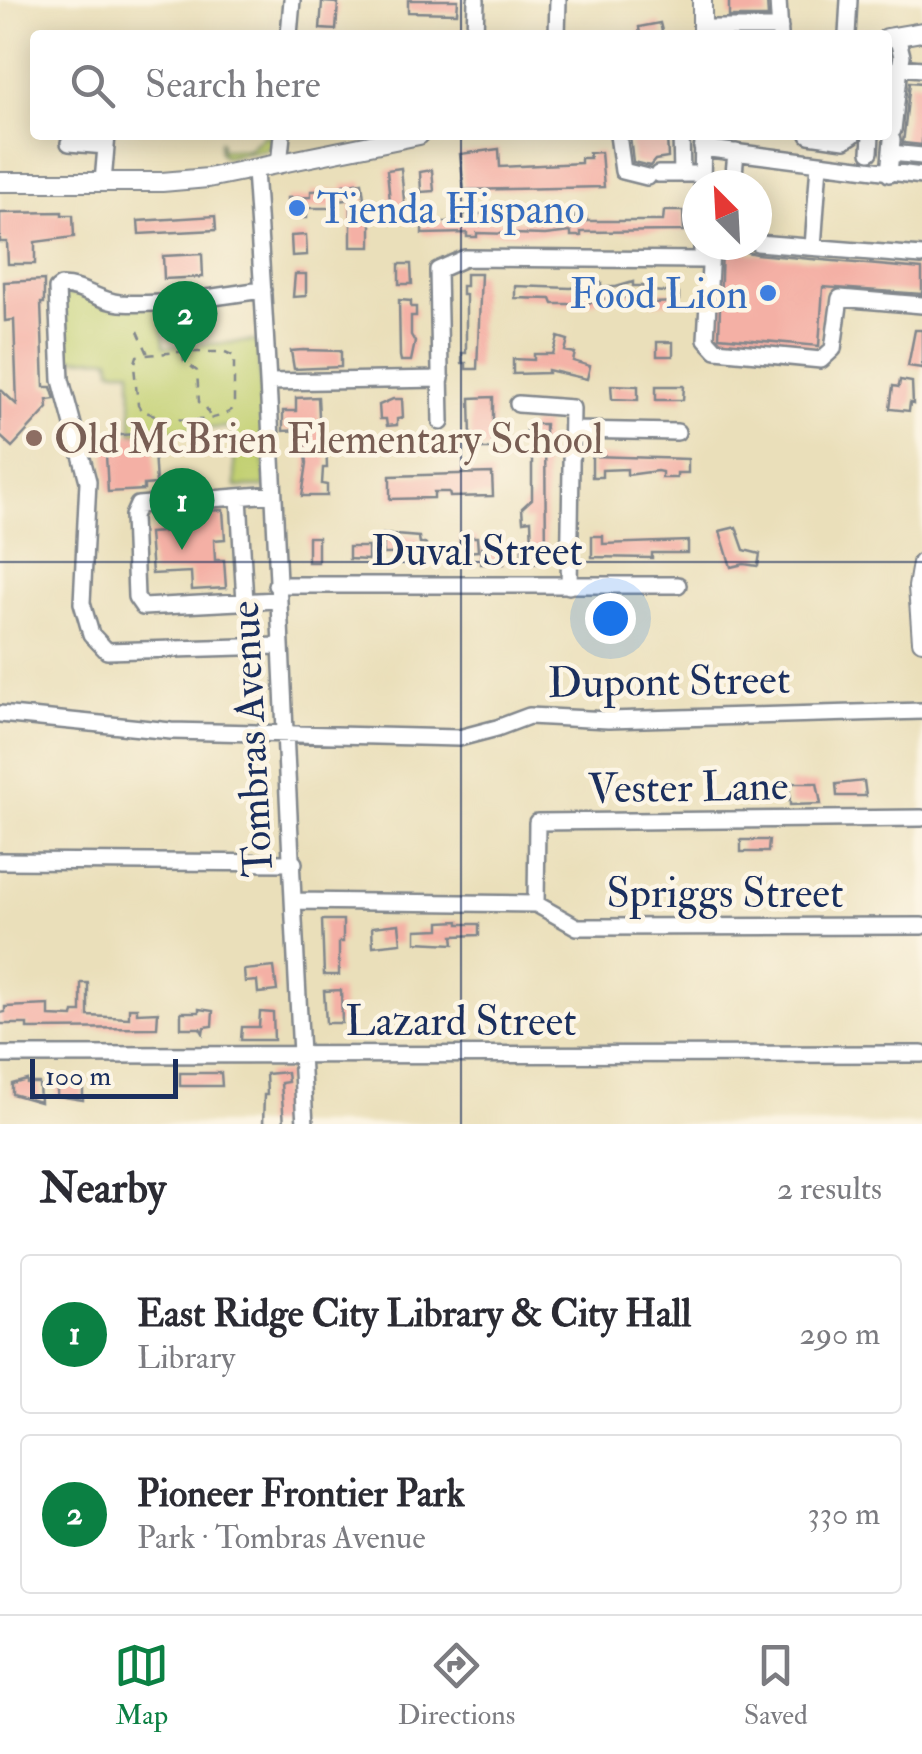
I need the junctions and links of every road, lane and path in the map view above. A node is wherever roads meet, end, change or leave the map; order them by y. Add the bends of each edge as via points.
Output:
1 (292, 0) edge
2 (476, 0) edge
3 (558, 0) edge
4 (702, 0) edge
5 (778, 0) edge
6 (849, 0) edge
7 (290, 30) edge
8 (475, 30) edge
9 (557, 30) edge
10 (702, 30) edge
11 (780, 30) edge
12 (848, 30) edge
13 (922, 32) edge
14 (892, 37) edge
15 (900, 67) junction
16 (922, 69) edge
17 (282, 140) edge
18 (395, 140) edge
19 (619, 140) edge
20 (681, 140) edge
21 (871, 140) edge
22 (106, 141) edge
23 (892, 141) junction
24 (702, 142) edge
25 (70, 144) dead end
26 (736, 152) junction
27 (870, 152) dead end
28 (922, 156) edge
29 (819, 164) junction
30 (279, 165) junction
31 (255, 170) junction
32 (702, 170) edge
33 (734, 170) edge
34 (682, 174) joint
35 (889, 174) junction
36 (922, 176) edge
37 (0, 182) edge
38 (103, 182) junction
39 (772, 244) edge
40 (813, 247) junction
41 (682, 253) edge
42 (922, 256) edge
43 (710, 260) edge
44 (263, 290) junction
45 (922, 305) edge
46 (138, 331) dead end
47 (183, 353) junction
48 (149, 355) junction
49 (442, 379) junction
50 (269, 382) junction
51 (518, 404) dead end
52 (210, 417) junction
53 (441, 422) dead end
54 (574, 430) junction
55 (677, 432) dead end
56 (273, 494) junction
57 (239, 497) junction
58 (922, 563) edge
59 (678, 584) dead end
60 (569, 586) junction
61 (920, 587) edge
62 (277, 592) junction
63 (245, 602) junction
64 (922, 641) edge
65 (279, 646) junction
66 (922, 711) edge
67 (0, 714) edge
68 (283, 734) junction
69 (922, 818) edge
70 (0, 861) edge
71 (294, 863) junction
72 (294, 901) junction
73 (536, 904) junction
74 (922, 926) edge
75 (922, 1054) edge
76 (0, 1055) edge
77 (301, 1056) junction
78 (305, 1124) edge

1 - 7 street
2 - 8 street
3 - 9 street
4 - 10 main road
5 - 11 street
6 - 12 street
13 - 14 main road
14 - 15 street
15 - 16 street
15 - 23 street
17 - 30 street
18 - 30 main road
19 - 34 street via 623,171
20 - 34 street
21 - 27 street
22 - 25 street
22 - 38 street
23 - 28 street
23 - 35 street
24 - 26 street
24 - 32 street
26 - 29 street
26 - 33 street
29 - 35 street
29 - 40 street
30 - 31 main road
31 - 38 main road
31 - 44 street, Tombras Avenue
35 - 36 street
37 - 38 main road
39 - 40 street
40 - 42 street
41 - 49 street via 450,262 438,270
43 - 45 street via 706,339 716,350 820,360 833,349 840,298
44 - 50 street, Tombras Avenue
44 - 65 street via 121,303 60,286 60,362 88,482 82,603 90,634 107,650
46 - 48 path
47 - 48 path
47 - 52 path via 197,371 199,402
47 - 52 path via 234,356 234,408
48 - 52 path via 137,356 134,366 142,410 170,418
49 - 50 street
49 - 53 street
50 - 56 street, Tombras Avenue
51 - 54 street via 572,408
54 - 55 street
54 - 60 street
56 - 57 street
56 - 62 street, Tombras Avenue
57 - 63 street
57 - 63 street, Duval Street via 138,505 136,597 144,607
58 - 61 main road
59 - 60 street, Duval Street
60 - 62 street, Duval Street
61 - 64 main road
62 - 63 street, Duval Street
62 - 65 street, Tombras Avenue
65 - 68 street, Tombras Avenue
66 - 68 street, Dupont Street via 608,720 529,716 459,738
67 - 68 street, Dupont Street
68 - 71 street, Tombras Avenue
69 - 73 street, Vester Lane via 537,822
70 - 71 street
71 - 72 street, Tombras Avenue
72 - 73 street, Spriggs Street
72 - 77 street, Tombras Avenue
73 - 74 street, Spriggs Street via 577,927
75 - 77 street, Lazard Street
76 - 77 street, Lazard Street
77 - 78 street, Tombras Avenue

